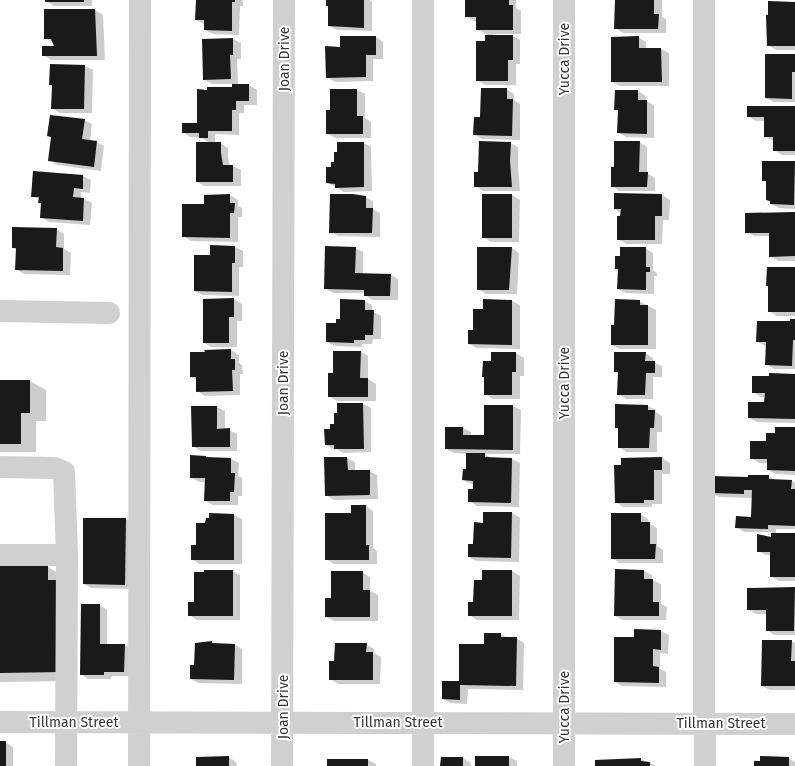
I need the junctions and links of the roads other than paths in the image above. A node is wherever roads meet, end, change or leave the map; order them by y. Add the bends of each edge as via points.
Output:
1 (140, 0) edge
2 (284, 0) edge
3 (423, 0) edge
4 (564, 0) edge
5 (704, 0) edge
6 (0, 311) edge
7 (109, 313) dead end
8 (0, 467) edge
9 (0, 555) edge
10 (67, 555) junction
11 (0, 722) edge
12 (66, 722) junction
13 (138, 722) junction
14 (283, 722) junction
15 (423, 722) junction
16 (564, 723) junction
17 (705, 723) junction
18 (795, 724) edge
19 (66, 766) edge
20 (139, 766) edge
21 (282, 766) edge
22 (423, 766) edge
23 (564, 766) edge
24 (705, 766) edge

1 - 13 street
2 - 14 street, Joan Drive
3 - 15 street
4 - 16 street, Yucca Drive
5 - 17 street
6 - 7 street
8 - 10 street via 54,468 64,472
9 - 10 street
10 - 12 street
11 - 12 street, Tillman Street
12 - 13 street, Tillman Street
12 - 19 street
13 - 14 street, Tillman Street
13 - 20 street
14 - 15 street, Tillman Street
14 - 21 street, Joan Drive
15 - 16 street, Tillman Street
15 - 22 street
16 - 17 street, Tillman Street
16 - 23 street, Yucca Drive
17 - 18 street, Tillman Street
17 - 24 street

